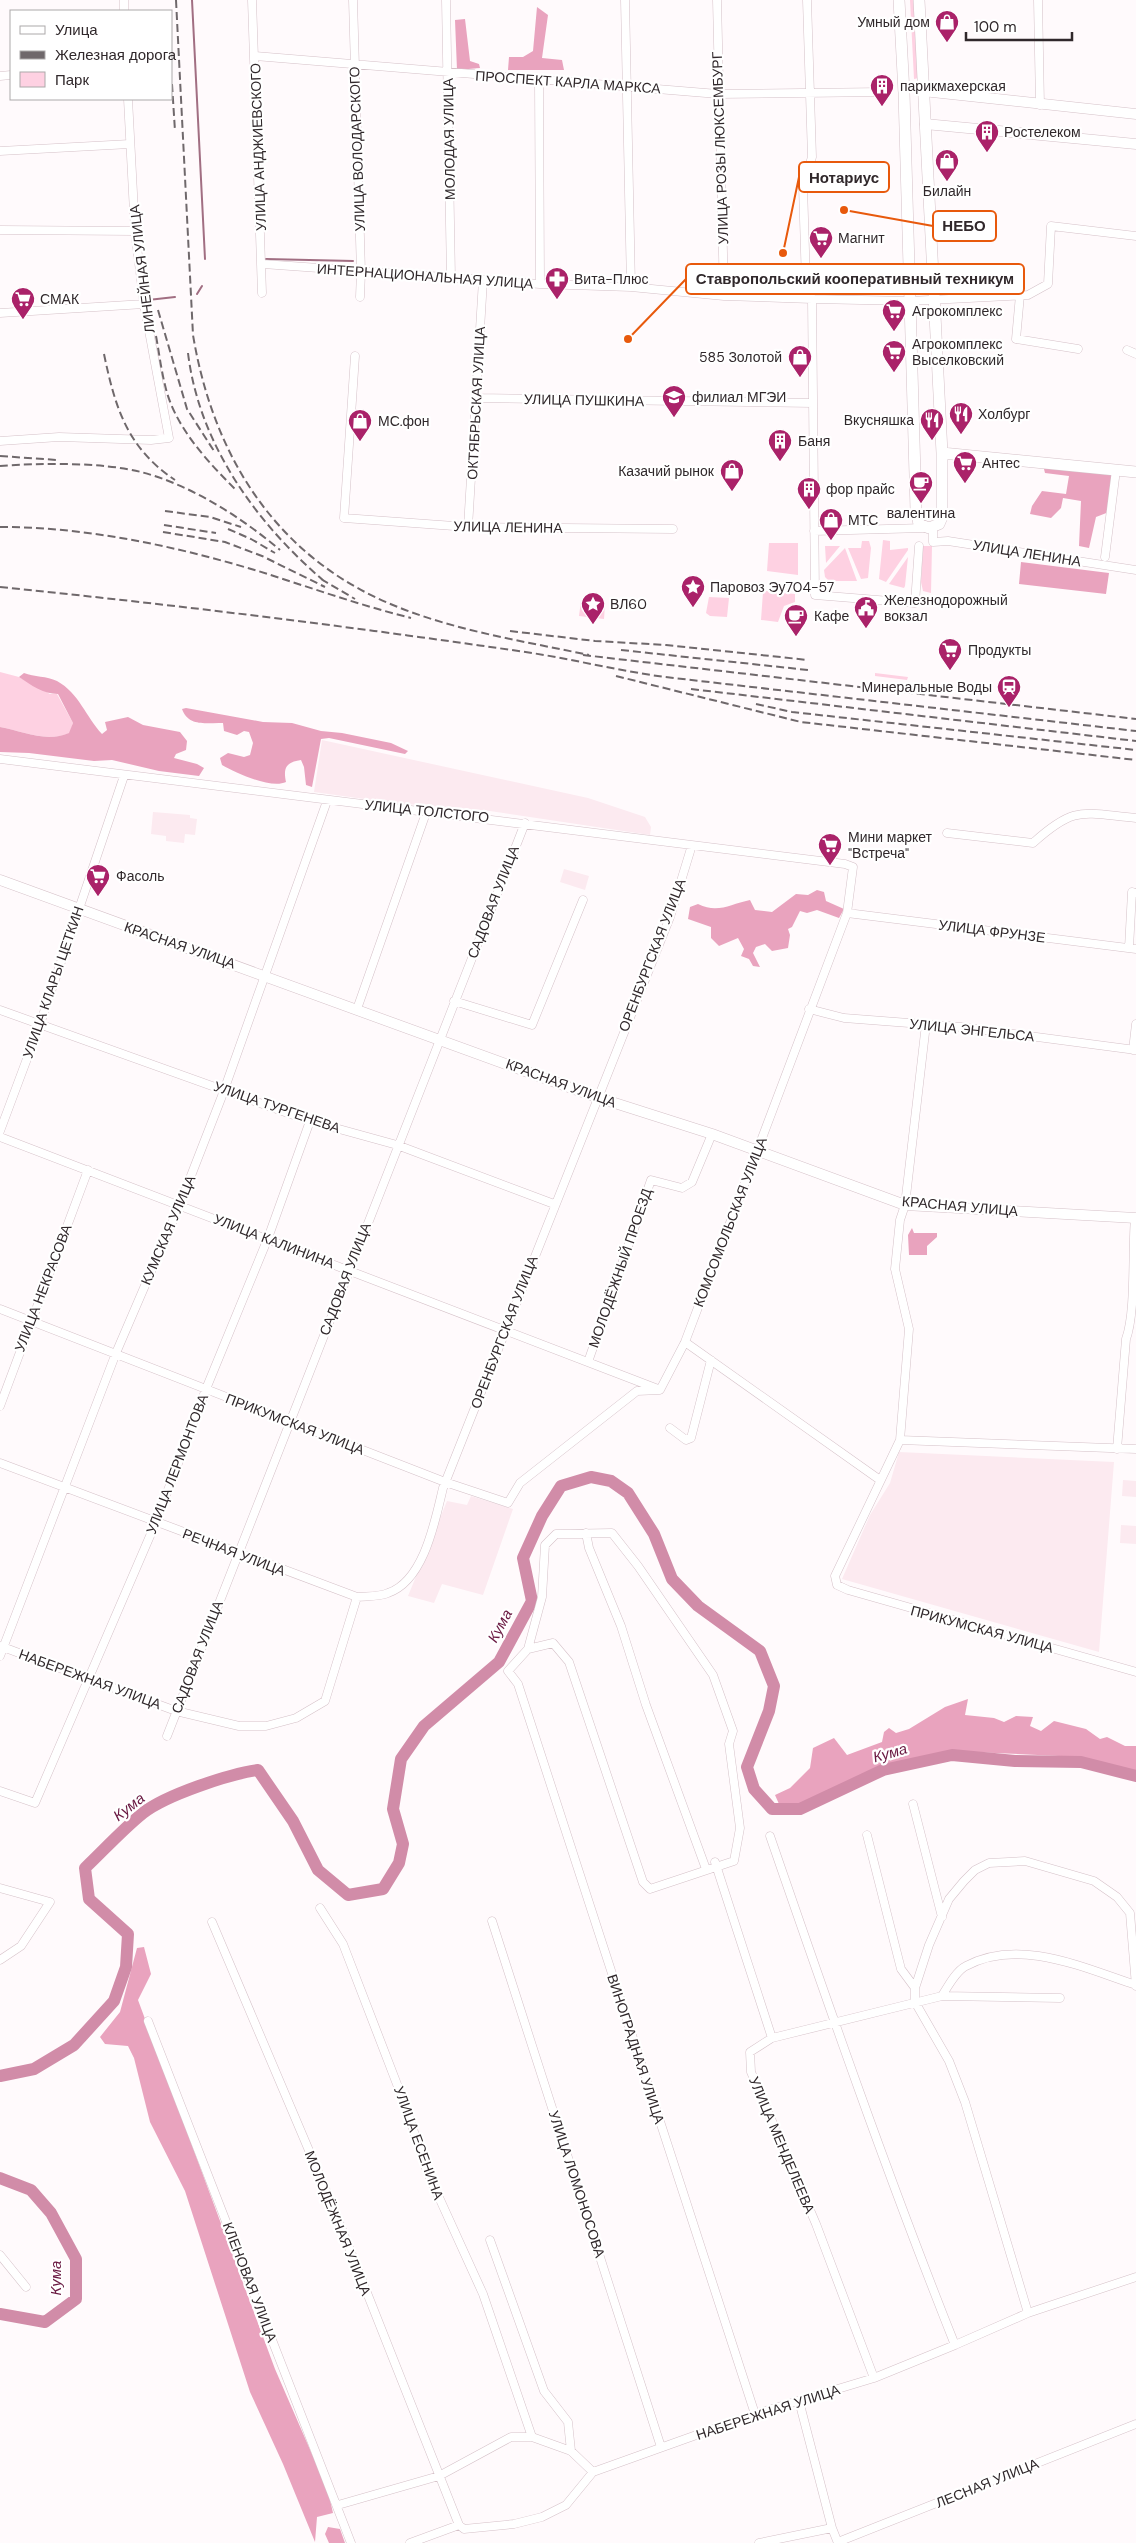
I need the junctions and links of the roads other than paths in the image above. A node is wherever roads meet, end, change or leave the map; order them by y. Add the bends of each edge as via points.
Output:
1 (252, 0) edge
2 (353, 0) edge
3 (446, 0) edge
4 (625, 0) edge
5 (717, 0) edge
6 (807, 0) edge
7 (899, 0) edge
8 (919, 0) edge
9 (1038, 0) edge
10 (255, 56) junction
11 (354, 64) junction
12 (448, 73) junction
13 (539, 80) junction
14 (628, 87) junction
15 (923, 91) junction
16 (809, 92) junction
17 (882, 92) dead end
18 (718, 94) junction
19 (128, 100) edge
20 (1040, 105) junction
21 (1136, 114) edge
22 (925, 124) junction
23 (130, 144) junction
24 (1136, 144) edge
25 (0, 151) edge
26 (0, 230) edge
27 (136, 230) junction
28 (1136, 236) edge
29 (263, 264) junction
30 (361, 272) junction
31 (450, 278) junction
32 (483, 280) junction
33 (540, 284) junction
34 (631, 287) junction
35 (262, 293) dead end
36 (1020, 295) junction
37 (724, 296) junction
38 (360, 297) dead end
39 (812, 299) junction
40 (933, 300) junction
41 (910, 301) junction
42 (144, 304) junction
43 (0, 313) edge
44 (1078, 349) dead end
45 (1128, 350) dead end
46 (1136, 354) edge
47 (355, 356) dead end
48 (476, 398) junction
49 (813, 403) junction
50 (0, 441) edge
51 (942, 453) junction
52 (1116, 470) junction
53 (1136, 472) edge
54 (468, 527) junction
55 (928, 527) junction
56 (672, 529) dead end
57 (814, 531) junction
58 (919, 546) dead end
59 (1105, 557) dead end
60 (1136, 570) edge
61 (0, 759) edge
62 (124, 776) junction
63 (327, 801) junction
64 (427, 810) junction
65 (1136, 818) edge
66 (524, 823) junction
67 (947, 833) dead end
68 (692, 845) junction
69 (853, 867) joint
70 (0, 880) edge
71 (1134, 892) edge
72 (583, 900) dead end
73 (78, 909) junction
74 (847, 913) junction
75 (1132, 949) edge
76 (265, 975) junction
77 (454, 1001) junction
78 (357, 1009) junction
79 (809, 1009) junction
80 (0, 1010) edge
81 (40, 1024) junction
82 (926, 1024) junction
83 (1136, 1024) edge
84 (440, 1038) junction
85 (1134, 1050) edge
86 (224, 1089) junction
87 (596, 1097) junction
88 (310, 1121) junction
89 (0, 1131) edge
90 (712, 1134) junction
91 (0, 1137) edge
92 (397, 1145) junction
93 (757, 1150) junction
94 (88, 1170) junction
95 (180, 1204) junction
96 (554, 1204) junction
97 (906, 1205) junction
98 (1136, 1218) edge
99 (268, 1238) junction
100 (349, 1270) junction
101 (0, 1309) edge
102 (30, 1321) junction
103 (1134, 1330) edge
104 (505, 1331) junction
105 (685, 1342) junction
106 (116, 1353) junction
107 (711, 1360) junction
108 (588, 1362) junction
109 (206, 1389) junction
110 (660, 1390) junction
111 (0, 1406) edge
112 (289, 1421) junction
113 (670, 1428) dead end
114 (900, 1440) junction
115 (1116, 1448) junction
116 (1136, 1449) edge
117 (0, 1463) edge
118 (880, 1480) junction
119 (445, 1482) junction
120 (65, 1489) junction
121 (156, 1522) junction
122 (586, 1534) junction
123 (237, 1554) junction
124 (357, 1597) junction
125 (2, 1646) edge
126 (528, 1649) junction
127 (0, 1656) edge
128 (1136, 1672) edge
129 (90, 1680) junction
130 (176, 1712) junction
131 (167, 1736) dead end
132 (0, 1791) edge
133 (913, 1804) dead end
134 (868, 1835) dead end
135 (770, 1836) dead end
136 (716, 1864) junction
137 (706, 1869) junction
138 (0, 1888) edge
139 (320, 1908) dead end
140 (942, 1917) junction
141 (492, 1921) dead end
142 (212, 1922) dead end
143 (0, 1960) edge
144 (1136, 1986) edge
145 (915, 1988) junction
146 (942, 1996) junction
147 (1060, 1998) dead end
148 (915, 2002) junction
149 (148, 2021) dead end
150 (833, 2022) junction
151 (772, 2038) junction
152 (490, 2240) dead end
153 (0, 2255) edge
154 (1136, 2277) edge
155 (26, 2287) dead end
156 (1028, 2313) junction
157 (955, 2345) junction
158 (874, 2378) junction
159 (798, 2401) junction
160 (755, 2414) junction
161 (1136, 2424) edge
162 (532, 2436) junction
163 (661, 2447) junction
164 (571, 2451) junction
165 (593, 2472) junction
166 (439, 2476) junction
167 (338, 2505) junction
168 (459, 2525) junction
169 (832, 2528) junction
170 (838, 2542) edge
171 (351, 2543) edge
172 (410, 2543) edge
173 (760, 2543) edge

1 - 10 street, УЛИЦА АНДЖИЕВСКОГО
2 - 11 street, УЛИЦА ВОЛОДАРСКОГО
3 - 12 street, МОЛОДАЯ УЛИЦА
4 - 14 street
5 - 18 street, УЛИЦА РОЗЫ ЛЮКСЕМБУРГ
6 - 16 street
7 - 41 main road
8 - 15 main road
9 - 20 street
10 - 11 street, ПРОСПЕКТ КАРЛА МАРКСА
10 - 29 street, УЛИЦА АНДЖИЕВСКОГО
11 - 12 street, ПРОСПЕКТ КАРЛА МАРКСА
11 - 30 street, УЛИЦА ВОЛОДАРСКОГО
12 - 13 street, ПРОСПЕКТ КАРЛА МАРКСА
12 - 31 street, МОЛОДАЯ УЛИЦА
13 - 14 street, ПРОСПЕКТ КАРЛА МАРКСА
13 - 33 street
14 - 18 street, ПРОСПЕКТ КАРЛА МАРКСА
14 - 34 street
15 - 20 street
15 - 22 main road
16 - 17 street, ПРОСПЕКТ КАРЛА МАРКСА
16 - 18 street, ПРОСПЕКТ КАРЛА МАРКСА
16 - 39 street via 812,158 803,186 806,284
18 - 37 street, УЛИЦА РОЗЫ ЛЮКСЕМБУРГ
19 - 23 street, ЛИНЕЙНАЯ УЛИЦА
20 - 21 street
22 - 24 street
22 - 40 main road
23 - 25 street
23 - 27 street, ЛИНЕЙНАЯ УЛИЦА
26 - 27 street
27 - 42 street, ЛИНЕЙНАЯ УЛИЦА
28 - 36 street, ИНТЕРНАЦИОНАЛЬНАЯ УЛИЦА via 1051,226 1048,284
29 - 30 street, ИНТЕРНАЦИОНАЛЬНАЯ УЛИЦА
29 - 35 street, УЛИЦА АНДЖИЕВСКОГО
30 - 31 street, ИНТЕРНАЦИОНАЛЬНАЯ УЛИЦА
30 - 38 street, УЛИЦА ВОЛОДАРСКОГО
31 - 32 street, ИНТЕРНАЦИОНАЛЬНАЯ УЛИЦА
32 - 33 street, ИНТЕРНАЦИОНАЛЬНАЯ УЛИЦА
32 - 48 street, ОКТЯБРЬСКАЯ УЛИЦА
33 - 34 street, ИНТЕРНАЦИОНАЛЬНАЯ УЛИЦА
34 - 37 street, ИНТЕРНАЦИОНАЛЬНАЯ УЛИЦА
36 - 40 street, ИНТЕРНАЦИОНАЛЬНАЯ УЛИЦА
36 - 44 street via 1016,339
37 - 39 street, ИНТЕРНАЦИОНАЛЬНАЯ УЛИЦА
39 - 41 street, ИНТЕРНАЦИОНАЛЬНАЯ УЛИЦА
39 - 49 street
40 - 41 street, ИНТЕРНАЦИОНАЛЬНАЯ УЛИЦА
40 - 51 main road
41 - 55 main road via 916,510 917,519
42 - 43 street
42 - 50 street, ЛИНЕЙНАЯ УЛИЦА via 169,438 59,437
45 - 46 street
47 - 54 street, УЛИЦА ЛЕНИНА via 344,518
48 - 49 street, УЛИЦА ПУШКИНА
48 - 54 street, ОКТЯБРЬСКАЯ УЛИЦА
49 - 57 street
51 - 52 main road
51 - 55 main road via 942,517
52 - 53 main road
52 - 59 street
54 - 56 street, УЛИЦА ЛЕНИНА
55 - 57 street
55 - 60 street, УЛИЦА ЛЕНИНА via 933,542 948,541
57 - 58 street via 815,595 915,603
61 - 62 street, УЛИЦА ТОЛСТОГО
62 - 63 street, УЛИЦА ТОЛСТОГО
62 - 73 street, УЛИЦА КЛАРЫ ЦЕТКИН
63 - 64 street, УЛИЦА ТОЛСТОГО
63 - 76 street, КУМСКАЯ УЛИЦА
64 - 66 street, УЛИЦА ТОЛСТОГО
64 - 78 street
65 - 67 street via 1072,815 1056,822 1032,843
66 - 68 street, УЛИЦА ТОЛСТОГО
66 - 77 street, САДОВАЯ УЛИЦА
68 - 69 street, УЛИЦА ТОЛСТОГО
68 - 87 street, ОРЕНБУРГСКАЯ УЛИЦА via 670,917
69 - 74 street, КОМСОМОЛЬСКАЯ УЛИЦА
70 - 73 street, КРАСНАЯ УЛИЦА
71 - 75 street
72 - 77 street via 532,1026
73 - 76 street, КРАСНАЯ УЛИЦА
73 - 81 street, УЛИЦА КЛАРЫ ЦЕТКИН
74 - 75 street, УЛИЦА ФРУНЗЕ
74 - 79 street, КОМСОМОЛЬСКАЯ УЛИЦА
76 - 78 street, КРАСНАЯ УЛИЦА
76 - 86 street, КУМСКАЯ УЛИЦА
77 - 84 street, САДОВАЯ УЛИЦА
78 - 84 street, КРАСНАЯ УЛИЦА
79 - 82 street, УЛИЦА ЭНГЕЛЬСА via 844,1018
79 - 93 street, КОМСОМОЛЬСКАЯ УЛИЦА
80 - 81 street, УЛИЦА ТУРГЕНЕВА
81 - 86 street, УЛИЦА ТУРГЕНЕВА
81 - 89 street, УЛИЦА КЛАРЫ ЦЕТКИН
82 - 85 street, УЛИЦА ЭНГЕЛЬСА
82 - 97 street
83 - 85 street
84 - 87 street, КРАСНАЯ УЛИЦА
84 - 92 street, САДОВАЯ УЛИЦА
86 - 88 street, УЛИЦА ТУРГЕНЕВА
86 - 95 street, КУМСКАЯ УЛИЦА
87 - 90 street, КРАСНАЯ УЛИЦА
87 - 96 street, ОРЕНБУРГСКАЯ УЛИЦА
88 - 92 street, УЛИЦА ТУРГЕНЕВА
88 - 99 street, УЛИЦА ЛЕРМОНТОВА
90 - 93 street, КРАСНАЯ УЛИЦА
90 - 108 street, МОЛОДЁЖНЫЙ ПРОЕЗД via 692,1182 682,1188 651,1180
91 - 94 street, УЛИЦА КАЛИНИНА
92 - 96 street, УЛИЦА ТУРГЕНЕВА
92 - 100 street, САДОВАЯ УЛИЦА
93 - 97 street, КРАСНАЯ УЛИЦА
93 - 105 street, КОМСОМОЛЬСКАЯ УЛИЦА
94 - 95 street, УЛИЦА КАЛИНИНА
94 - 102 street, УЛИЦА НЕКРАСОВА
95 - 99 street, УЛИЦА КАЛИНИНА
95 - 106 street, КУМСКАЯ УЛИЦА
96 - 104 street, ОРЕНБУРГСКАЯ УЛИЦА
97 - 98 street, КРАСНАЯ УЛИЦА
97 - 114 street via 900,1220 895,1268 908,1330
98 - 103 street via 1133,1240 1136,1269
99 - 100 street, УЛИЦА КАЛИНИНА
99 - 109 street, УЛИЦА ЛЕРМОНТОВА
100 - 104 street, УЛИЦА КАЛИНИНА
100 - 112 street, САДОВАЯ УЛИЦА
101 - 102 street, ПРИКУМСКАЯ УЛИЦА
102 - 106 street, ПРИКУМСКАЯ УЛИЦА
102 - 111 street, УЛИЦА НЕКРАСОВА
103 - 115 street via 1126,1339
104 - 108 street, УЛИЦА КАЛИНИНА
104 - 119 street, ОРЕНБУРГСКАЯ УЛИЦА
105 - 107 street
105 - 110 street, КОМСОМОЛЬСКАЯ УЛИЦА
106 - 109 street, ПРИКУМСКАЯ УЛИЦА
106 - 120 street, КУМСКАЯ УЛИЦА
107 - 113 street via 691,1438 686,1440
107 - 118 street
108 - 110 street, УЛИЦА КАЛИНИНА
109 - 112 street, ПРИКУМСКАЯ УЛИЦА
109 - 121 street, УЛИЦА ЛЕРМОНТОВА
110 - 119 street, ПРИКУМСКАЯ УЛИЦА via 637,1392 520,1483 508,1503
112 - 119 street, ПРИКУМСКАЯ УЛИЦА
112 - 123 street, САДОВАЯ УЛИЦА
114 - 115 street
114 - 118 street
115 - 116 street
117 - 120 street, РЕЧНАЯ УЛИЦА
118 - 128 street, ПРИКУМСКАЯ УЛИЦА via 835,1576 837,1585
119 - 124 street, ОРЕНБУРГСКАЯ УЛИЦА via 421,1561 407,1581 388,1593
120 - 121 street, РЕЧНАЯ УЛИЦА
120 - 125 street, КУМСКАЯ УЛИЦА
121 - 123 street, РЕЧНАЯ УЛИЦА
121 - 129 street, УЛИЦА ЛЕРМОНТОВА
122 - 126 street via 556,1534 545,1545 542,1597
122 - 136 street via 612,1533 713,1675 733,1731 729,1744 740,1828 734,1861
122 - 137 street
123 - 124 street, РЕЧНАЯ УЛИЦА
123 - 130 street, САДОВАЯ УЛИЦА
124 - 130 street, НАБЕРЕЖНАЯ УЛИЦА via 325,1701 296,1718 266,1726 239,1726
125 - 127 street, КУМСКАЯ УЛИЦА
125 - 129 street, НАБЕРЕЖНАЯ УЛИЦА
126 - 137 street via 553,1643 569,1662 643,1882 650,1889
126 - 160 street, ВИНОГРАДНАЯ УЛИЦА via 508,1671 518,1684
129 - 130 street, НАБЕРЕЖНАЯ УЛИЦА
129 - 132 street, УЛИЦА ЛЕРМОНТОВА via 35,1803
130 - 131 street, САДОВАЯ УЛИЦА
133 - 140 street
134 - 145 street via 901,1969
135 - 150 street
136 - 137 street
136 - 151 street
138 - 143 street via 50,1902 21,1946
139 - 162 street, УЛИЦА ЕСЕНИНА via 343,1944 427,2171 484,2294
140 - 144 street via 949,1899 964,1881 989,1863 1026,1861 1094,1881 1117,1897 1130,1913
140 - 145 street
141 - 163 street, УЛИЦА ЛОМОНОСОВА
142 - 166 street, МОЛОДЁЖНАЯ УЛИЦА via 333,2207
144 - 146 street via 1058,1960 1014,1954 994,1956 964,1966
145 - 148 street
146 - 147 street
146 - 148 street
148 - 150 street
148 - 156 street via 949,2061 965,2102
149 - 167 street, КЛЕНОВАЯ УЛИЦА
150 - 151 street
150 - 157 street
151 - 158 street, УЛИЦА МЕНДЕЛЕЕВА via 750,2052 751,2072 816,2224
152 - 164 street via 544,2391 568,2422
153 - 155 street
154 - 156 street, НАБЕРЕЖНАЯ УЛИЦА
156 - 157 street, НАБЕРЕЖНАЯ УЛИЦА
157 - 158 street, НАБЕРЕЖНАЯ УЛИЦА
158 - 159 street, НАБЕРЕЖНАЯ УЛИЦА
159 - 160 street, НАБЕРЕЖНАЯ УЛИЦА
159 - 169 street
160 - 163 street, НАБЕРЕЖНАЯ УЛИЦА
161 - 170 street, ЛЕСНАЯ УЛИЦА
162 - 164 street
162 - 166 street via 511,2437
163 - 165 street, НАБЕРЕЖНАЯ УЛИЦА
164 - 165 street
165 - 168 street via 566,2505 542,2518 464,2529
166 - 167 street
166 - 168 street, МОЛОДЁЖНАЯ УЛИЦА
167 - 171 street, КЛЕНОВАЯ УЛИЦА
168 - 172 street
169 - 170 street
169 - 173 street

